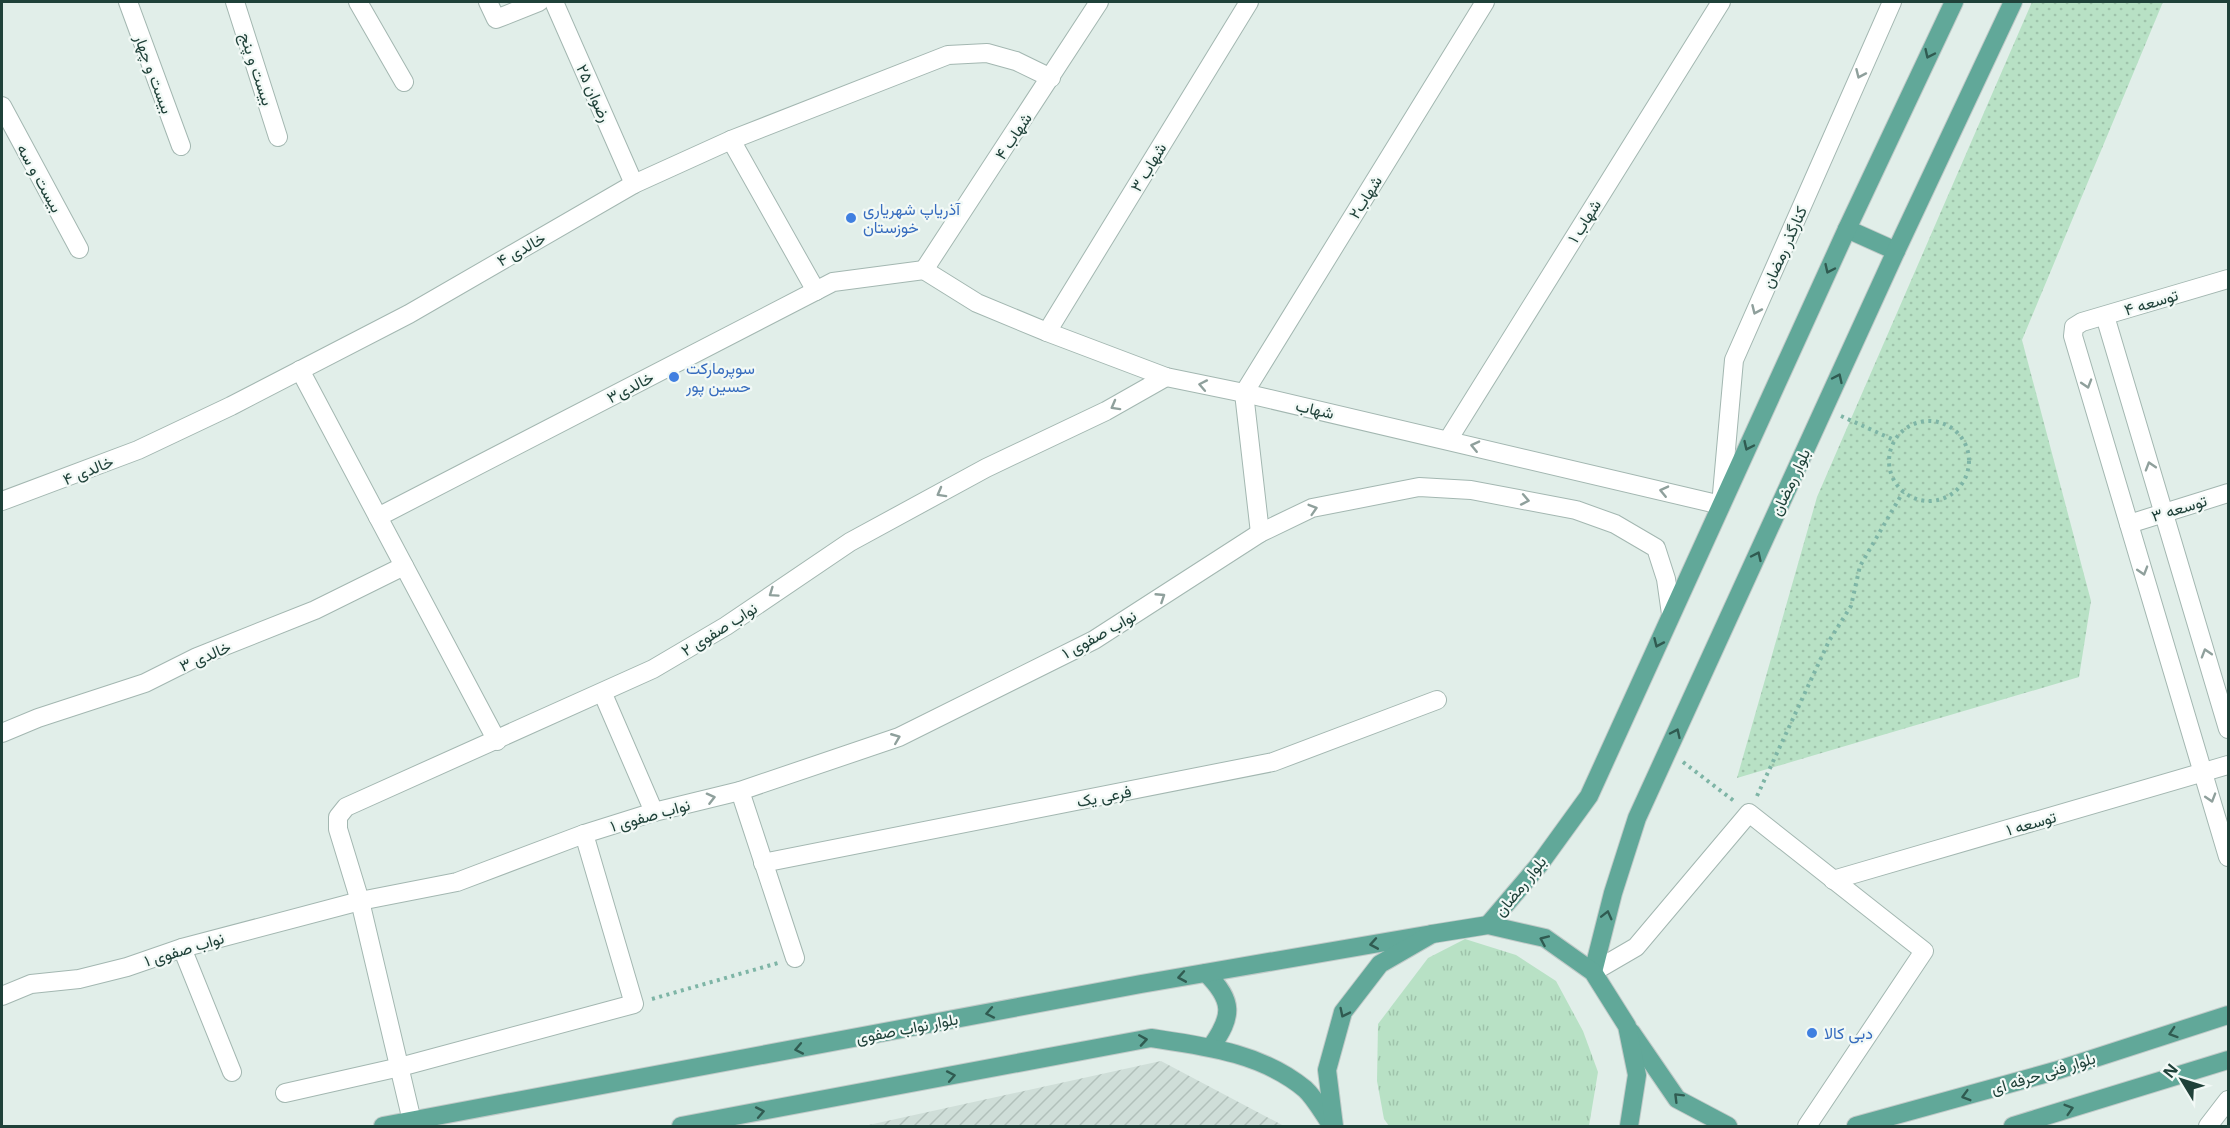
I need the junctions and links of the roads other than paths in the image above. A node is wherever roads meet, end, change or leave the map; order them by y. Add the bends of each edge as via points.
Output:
1 (128, 2) edge
2 (235, 2) edge
3 (358, 2) edge
4 (488, 2) edge
5 (539, 2) edge
6 (555, 2) edge
7 (1099, 2) edge
8 (1249, 2) edge
9 (1485, 2) edge
10 (1721, 2) edge
11 (1892, 2) edge
12 (1954, 2) edge
13 (2013, 2) edge
14 (1052, 78) junction
15 (404, 82) dead end
16 (2, 106) edge
17 (278, 137) dead end
18 (731, 140) junction
19 (181, 146) dead end
20 (634, 184) junction
21 (1847, 229) junction
22 (79, 249) dead end
23 (1896, 251) junction
24 (924, 270) junction
25 (2229, 279) edge
26 (816, 291) junction
27 (2105, 316) junction
28 (1047, 332) junction
29 (300, 370) junction
30 (1166, 377) junction
31 (1244, 393) junction
32 (1448, 440) junction
33 (2229, 493) edge
34 (2, 501) edge
35 (1721, 505) junction
36 (2164, 513) junction
37 (378, 517) junction
38 (2129, 524) junction
39 (1260, 534) junction
40 (404, 566) junction
41 (1671, 614) junction
42 (2221, 678) edge
43 (603, 694) junction
44 (1437, 700) dead end
45 (2229, 729) edge
46 (2, 733) edge
47 (497, 741) junction
48 (2229, 765) edge
49 (2203, 773) junction
50 (740, 791) junction
51 (654, 812) junction
52 (584, 834) junction
53 (2229, 856) edge
54 (763, 863) junction
55 (1833, 880) junction
56 (360, 901) junction
57 (1488, 925) junction
58 (1432, 934) junction
59 (182, 948) junction
60 (795, 958) road end
61 (1593, 972) junction
62 (1206, 973) junction
63 (2, 996) edge
64 (2229, 1015) edge
65 (1627, 1026) junction
66 (1211, 1047) junction
67 (2229, 1060) edge
68 (400, 1067) junction
69 (232, 1072) dead end
70 (285, 1094) dead end
71 (2229, 1100) edge
72 (412, 1121) junction
73 (383, 1126) edge
74 (681, 1126) edge
75 (1333, 1126) edge
76 (1629, 1126) edge
77 (1728, 1126) edge
78 (1807, 1126) edge
79 (1856, 1126) edge
80 (2013, 1126) edge
81 (2208, 1126) edge

1 - 19 street, بیست و چهار
2 - 17 street, بیست و پنج
3 - 15 street
4 - 5 street via 496,19
6 - 20 street, رضوان ۲۵
7 - 14 street, شهاب ۴
8 - 28 street, شهاب ۳
9 - 31 street, شهاب۲
10 - 32 street, شهاب ۱
11 -> 35 street, کنارگذر رمضان via 1734,360
12 -> 21 main road, بلوار رمضان
13 - 23 main road, بلوار رمضان
14 - 18 street, خالدی ۴ via 987,53 948,55
14 - 24 street, شهاب ۴
16 - 22 street, بیست و سه
18 - 20 street, خالدی ۴
18 - 26 street
20 - 29 street, خالدی ۴ via 409,314
21 - 23 main road
21 -> 35 main road, بلوار رمضان
61 -> 23 main road, بلوار رمضان via 1612,893 1637,818
24 - 26 street, خالدی۳ via 833,282
24 - 28 street, شهاب via 977,303
25 - 27 street, توسعه ۴
26 - 37 street, خالدی۳
36 -> 27 street
27 -> 38 street, توسعه ۴ via 2082,322 2074,327 2073,336
28 - 30 street, شهاب
29 - 34 street, خالدی ۴ via 138,450
29 - 37 street
31 -> 30 street, شهاب
30 -> 43 street, نواب صفوی ۲ via 850,542 726,626
31 - 32 street, شهاب
31 - 39 street
35 -> 32 street, شهاب
33 - 36 street, توسعه ۳
35 - 41 main road, بلوار رمضان
36 - 38 street, توسعه ۳
42 -> 36 street
37 - 40 street
38 -> 49 street
39 -> 41 street, نواب صفوی ۱ via 1312,508 1419,487 1471,490 1544,503 1615,524 1656,548
50 -> 39 street, نواب صفوی ۱ via 899,737 962,707 1094,640
40 - 46 street, خالدی ۳ via 315,610 197,657 145,683
40 - 47 street
41 -> 57 main road, بلوار رمضان via 1589,796 1539,865
42 - 45 street
43 - 47 street, نواب صفوی ۲
43 - 51 street
44 - 54 street, فرعی یک via 1273,762
47 - 56 street, نواب صفوی ۲ via 346,807 338,817 338,829
48 - 49 street, توسعه ۱
49 -> 53 street
49 - 55 street, توسعه ۱
51 -> 50 street, نواب صفوی ۱
50 - 54 street
51 - 52 street, نواب صفوی ۱
52 - 56 street, نواب صفوی ۱ via 457,882
52 - 68 street via 634,1004
54 - 60 street
55 - 61 street via 1749,813 1636,947
55 - 78 street via 1924,951
56 - 59 street, نواب صفوی ۱
56 - 68 street, نواب صفوی ۲
57 - 58 main road, بلوار نواب صفوی
61 -> 57 main road via 1545,938
58 -> 62 main road, بلوار نواب صفوی
58 -> 75 main road via 1380,964 1343,1012 1327,1070
59 - 63 street, نواب صفوی ۱ via 127,967 31,984
59 - 69 street
61 - 65 main road
62 - 66 main road via 1223,990 1229,1014
62 -> 72 main road, بلوار نواب صفوی
64 -> 79 main road, بلوار فنی حرفه ای via 2055,1071
65 - 76 main road via 1637,1075
77 -> 65 main road via 1677,1099
74 -> 66 main road via 1151,1038
66 - 75 main road via 1270,1065 1306,1090
80 -> 67 main road
68 - 70 street
68 - 72 street, نواب صفوی ۲
71 - 81 street
72 - 73 main road, بلوار نواب صفوی

